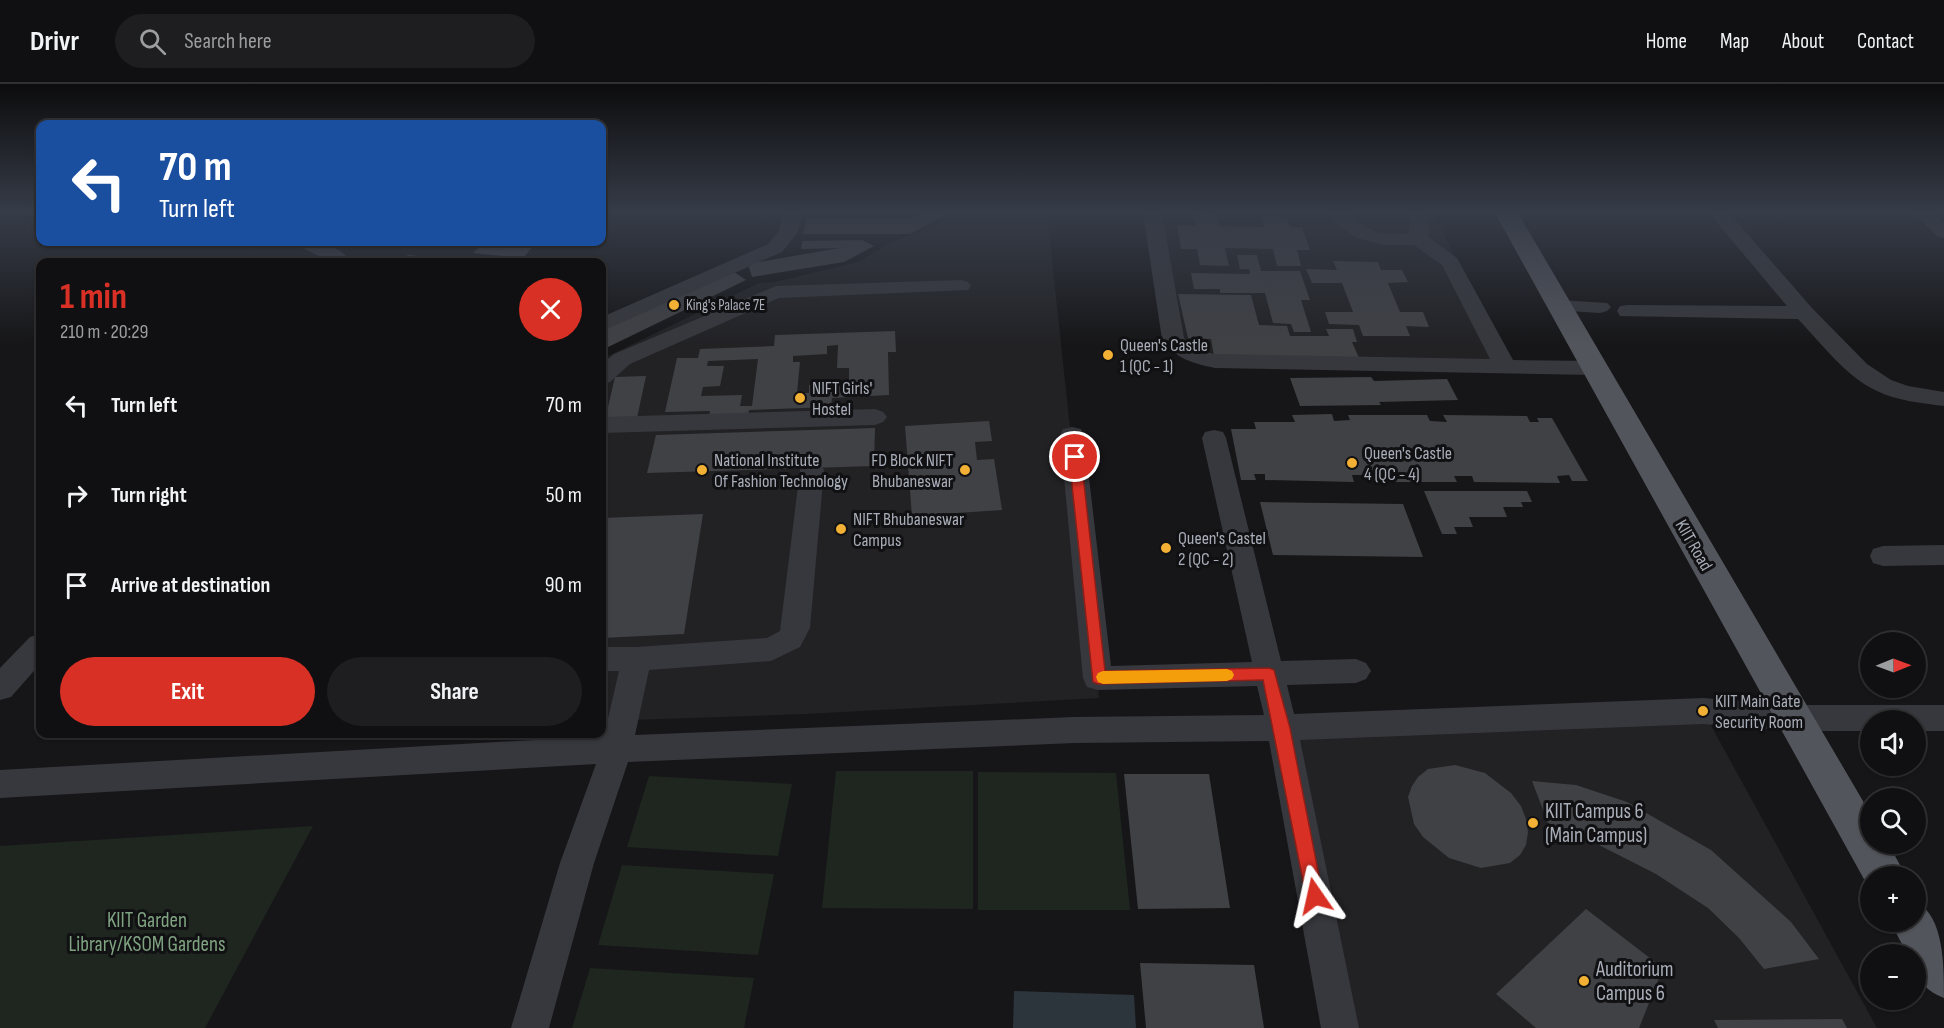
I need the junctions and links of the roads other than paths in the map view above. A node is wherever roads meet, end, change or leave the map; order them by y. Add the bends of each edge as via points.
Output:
1 (755, 257) edge
2 (1159, 257) edge
3 (1443, 257) edge
4 (1532, 257) edge
5 (1756, 257) edge
6 (961, 286) dead end
7 (1560, 306) junction
8 (1600, 307) dead end
9 (1628, 311) dead end
10 (1804, 313) junction
11 (606, 323) edge
12 (1506, 366) junction
13 (1595, 368) junction
14 (606, 372) edge
15 (1944, 399) edge
16 (875, 417) dead end
17 (606, 425) edge
18 (1072, 435) dead end
19 (1214, 438) dead end
20 (812, 470) dead end
21 (1944, 555) edge
22 (1883, 556) dead end
23 (22, 653) edge
24 (606, 659) edge
25 (636, 659) junction
26 (1356, 671) dead end
27 (1269, 674) junction
28 (0, 688) edge
29 (1793, 718) junction
30 (1944, 718) edge
31 (1282, 728) junction
32 (617, 748) junction
33 (0, 784) edge
34 (1880, 866) edge
35 (1918, 932) edge
36 (1944, 976) edge
37 (530, 1028) edge
38 (1340, 1028) edge

1 - 11 street
2 - 12 street via 1173,339 1191,356 1215,361
3 - 12 street via 1450,262
4 - 7 main road, KIIT Road
5 - 10 street
6 - 14 street via 776,292 622,359
7 - 8 street
7 - 13 main road, KIIT Road
9 - 10 street
10 - 15 street via 1860,369 1883,385 1904,393
12 - 13 street
13 - 29 main road, KIIT Road
16 - 17 street
18 - 27 street via 1098,678
19 - 27 street
20 - 25 street via 796,628 790,639 771,649
21 - 22 street
23 - 28 street
24 - 25 street
25 - 32 street
26 - 27 street
27 - 31 street
29 - 30 street
29 - 31 street via 1703,711
29 - 34 main road, KIIT Road
31 - 32 street via 1074,730
31 - 38 street
32 - 33 street
32 - 37 street via 577,863
35 - 36 main road

